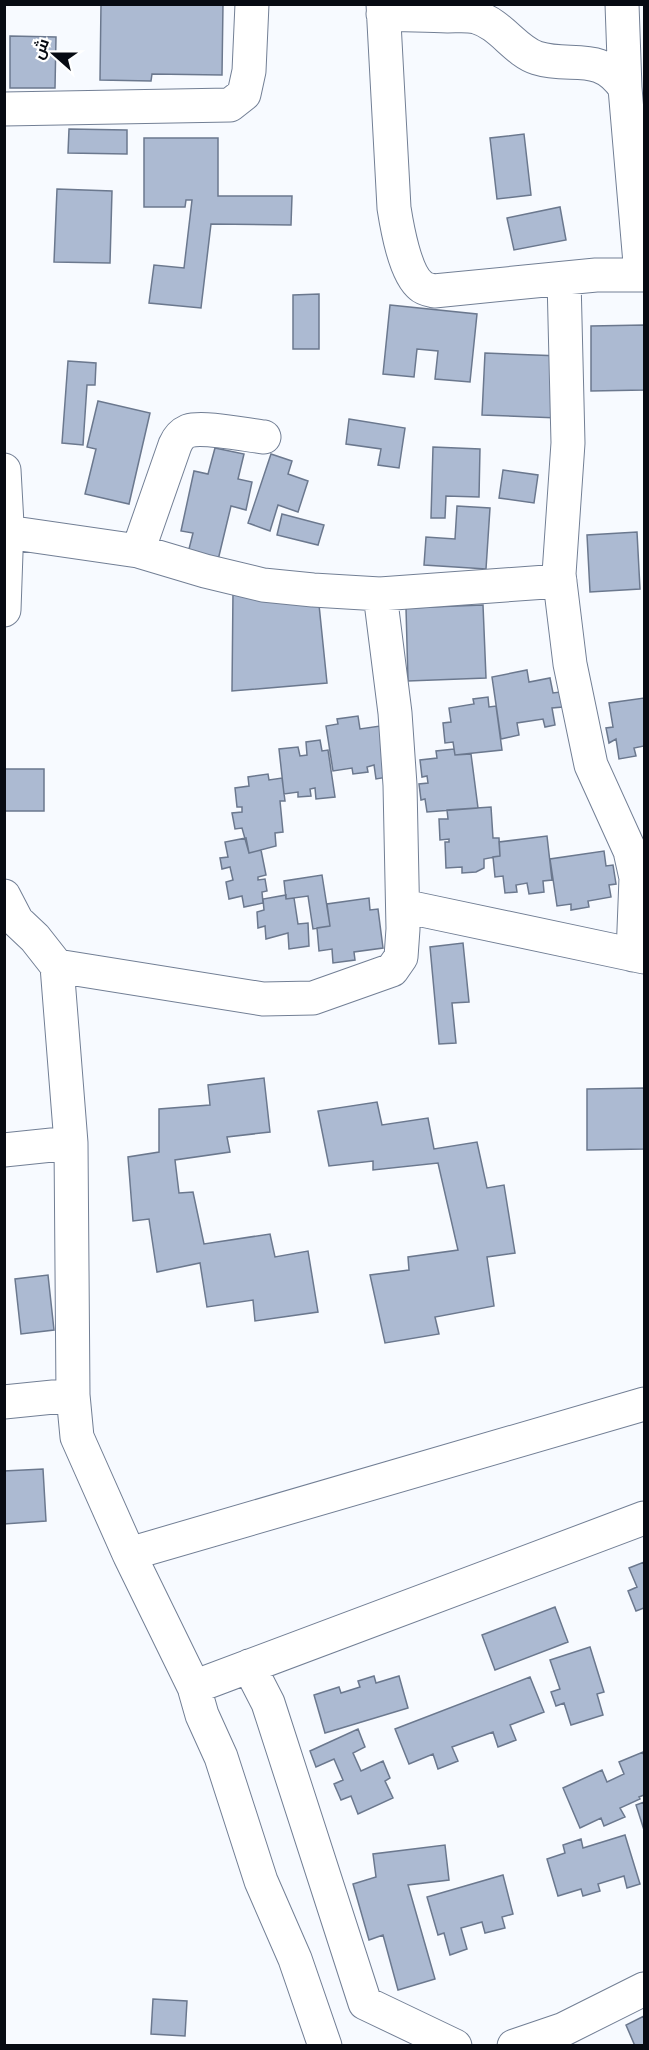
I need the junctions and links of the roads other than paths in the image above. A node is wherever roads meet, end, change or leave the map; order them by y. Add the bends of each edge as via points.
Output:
1 (252, 4) edge
2 (622, 4) edge
3 (383, 9) edge
4 (625, 88) junction
5 (4, 109) edge
6 (643, 275) edge
7 (564, 279) junction
8 (264, 437) dead end
9 (4, 470) edge
10 (7, 532) junction
11 (138, 551) junction
12 (560, 581) junction
13 (380, 594) junction
14 (4, 610) edge
15 (403, 906) junction
16 (9, 913) edge
17 (639, 956) edge
18 (57, 966) junction
19 (71, 1143) junction
20 (4, 1150) edge
21 (73, 1395) junction
22 (4, 1402) edge
23 (645, 1404) edge
24 (645, 1518) edge
25 (129, 1554) junction
26 (249, 1666) junction
27 (194, 1687) junction
28 (645, 1989) edge
29 (568, 2037) edge
30 (325, 2046) edge
31 (455, 2046) edge
32 (514, 2046) edge

1 - 5 street via 244,94 230,105
2 - 4 street
3 - 4 street via 475,17 492,24 534,57 603,68 616,75
3 - 7 street via 394,208 414,279 434,291
4 - 6 street
6 - 7 street
7 - 12 street via 568,443
8 - 11 street via 201,429 180,435
9 - 10 street
10 - 11 street
10 - 14 street
11 - 13 street via 263,585
12 - 13 street
12 - 17 street via 570,664 591,765 630,851 636,878
13 - 15 street via 395,713
15 - 17 street
15 - 18 street via 402,957 392,970 314,999 263,999
16 - 18 street
18 - 19 street
19 - 20 street
19 - 21 street
21 - 22 street
21 - 25 street via 77,1437
23 - 25 street
24 - 26 street
25 - 27 street
26 - 27 street
26 - 31 street via 268,1702 365,2003
27 - 30 street via 261,1881 295,1959
28 - 29 street
29 - 32 street

